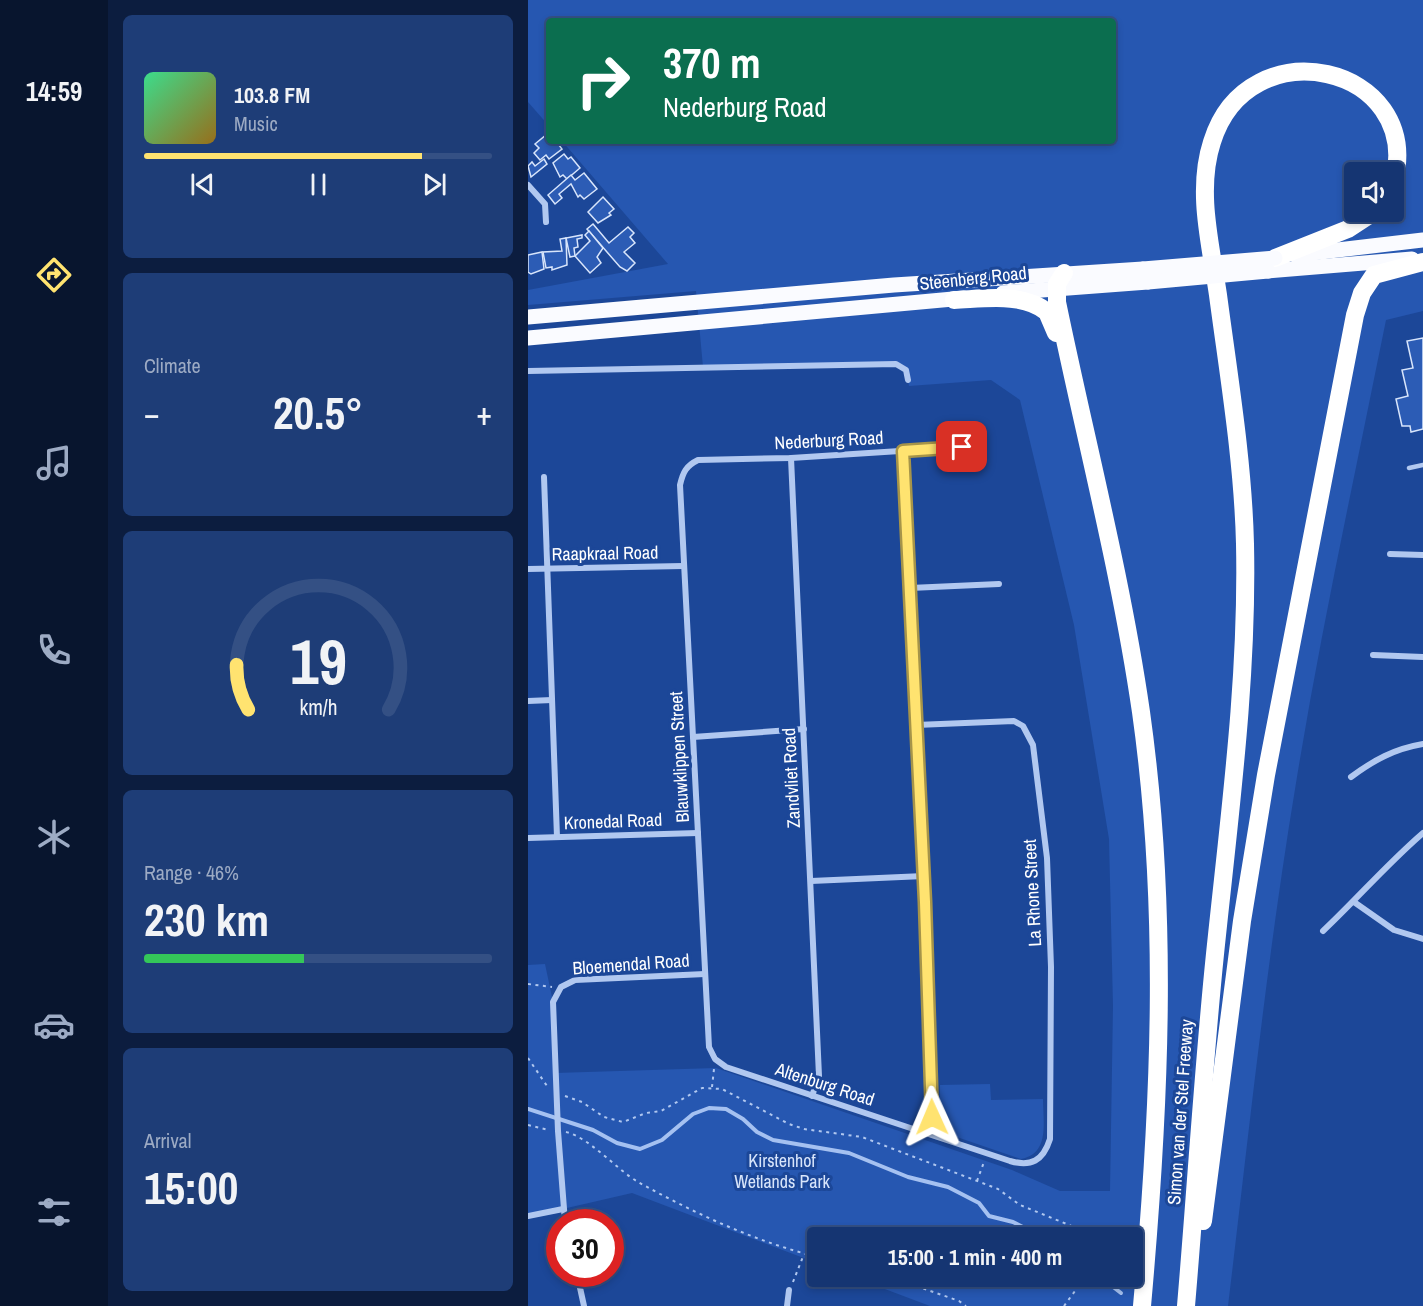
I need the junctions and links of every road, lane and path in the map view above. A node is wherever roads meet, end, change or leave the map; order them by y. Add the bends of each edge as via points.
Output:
1 (1396, 162) edge
2 (528, 185) edge
3 (546, 222) dead end
4 (1359, 222) edge
5 (1423, 240) edge
6 (1423, 260) edge
7 (1272, 264) junction
8 (1060, 281) junction
9 (954, 300) junction
10 (528, 316) edge
11 (528, 338) edge
12 (528, 371) edge
13 (1072, 377) junction
14 (908, 380) dead end
15 (962, 447) dead end
16 (903, 451) junction
17 (791, 458) junction
18 (698, 460) joint
19 (1423, 465) edge
20 (1409, 468) dead end
21 (544, 477) dead end
22 (1390, 554) dead end
23 (1423, 555) edge
24 (683, 566) junction
25 (548, 568) junction
26 (528, 569) edge
27 (999, 584) dead end
28 (910, 588) junction
29 (1373, 655) dead end
30 (1423, 657) edge
31 (552, 700) junction
32 (528, 701) edge
33 (916, 724) junction
34 (804, 729) junction
35 (693, 737) junction
36 (1423, 744) edge
37 (1351, 777) dead end
38 (698, 833) junction
39 (1423, 833) edge
40 (557, 837) junction
41 (528, 838) edge
42 (924, 876) junction
43 (811, 881) junction
44 (1354, 902) junction
45 (1323, 931) dead end
46 (1423, 939) edge
47 (705, 974) junction
48 (528, 984) edge
49 (561, 987) junction
50 (528, 1058) edge
51 (715, 1059) junction
52 (712, 1087) junction
53 (556, 1093) junction
54 (812, 1096) junction
55 (528, 1125) edge
56 (557, 1129) junction
57 (926, 1133) junction
58 (988, 1154) junction
59 (1032, 1163) joint
60 (977, 1180) junction
61 (563, 1209) edge
62 (546, 1212) edge
63 (528, 1216) edge
64 (1074, 1227) edge
65 (804, 1254) junction
66 (807, 1255) edge
67 (580, 1287) edge
68 (919, 1287) edge
69 (1078, 1287) edge
70 (789, 1290) joint
71 (1186, 1299) edge
72 (1064, 1305) edge
73 (584, 1306) edge
74 (787, 1306) edge
75 (966, 1306) edge
76 (1142, 1306) edge

1 - 71 highway, Simon van der Stel Freeway via 1398,144 1385,109 1360,86 1322,71 1283,73 1249,88 1227,111 1209,151 1206,204 1241,476 1245,636
2 - 3 street via 544,204
4 - 7 highway
5 - 7 main road, Steenberg Road
6 - 7 main road, Steenberg Road
6 - 71 highway via 1374,275 1355,315 1266,775 1242,921 1199,1250
7 - 8 main road, Steenberg Road, bridge
8 - 9 main road, Steenberg Road
8 - 10 main road, Steenberg Road
8 - 13 highway
9 - 11 main road, Steenberg Road
9 - 13 highway via 1011,299 1041,307 1054,323
12 - 14 street via 896,364 906,370
13 - 76 highway, Simon van der Stel Freeway via 1130,645 1153,816 1161,1022
15 - 16 street, Nederburg Road
16 - 17 street, Nederburg Road
16 - 28 street
17 - 18 street, Nederburg Road
17 - 34 street, Zandvliet Road
18 - 24 street, Blauwklippen Street via 688,466 680,485
19 - 20 lane
21 - 25 street
22 - 23 street
24 - 25 street, Raapkraal Road
24 - 35 street, Blauwklippen Street
25 - 26 street, Raapkraal Road
25 - 31 street
27 - 28 street
28 - 33 street
29 - 30 street
31 - 32 street
31 - 40 street
33 - 42 street
33 - 59 street, La Rhone Street via 1014,721 1023,726 1033,745 1047,858 1051,967 1050,1139 1040,1158
34 - 35 street
34 - 43 street, Zandvliet Road
35 - 38 street, Blauwklippen Street
36 - 37 street via 1391,752
38 - 40 street, Kronedal Road
38 - 47 street, Blauwklippen Street
39 - 44 street
40 - 41 street, Kronedal Road
42 - 43 street
42 - 57 street via 933,1110
43 - 54 street, Zandvliet Road via 819,1076
44 - 45 street
44 - 46 street via 1394,930
47 - 49 street, Bloemendal Road via 575,980
47 - 51 street, Blauwklippen Street via 709,1047
48 - 49 path
49 - 53 street via 554,1002
50 - 53 path via 546,1086
51 - 52 path
51 - 54 street, Altenburg Road via 726,1068
52 - 53 path via 695,1091 661,1111 623,1122
52 - 60 path via 738,1095 776,1119 804,1129 862,1137
53 - 56 street
54 - 57 street, Altenburg Road
55 - 56 path
56 - 61 street
56 - 65 path via 577,1137 637,1181 704,1215
57 - 58 street, Altenburg Road
58 - 59 street, Altenburg Road via 1020,1164
58 - 60 path
60 - 64 path via 1020,1205
62 - 63 street
65 - 66 path
65 - 70 path
67 - 73 street
68 - 75 path
69 - 72 path
70 - 74 street

